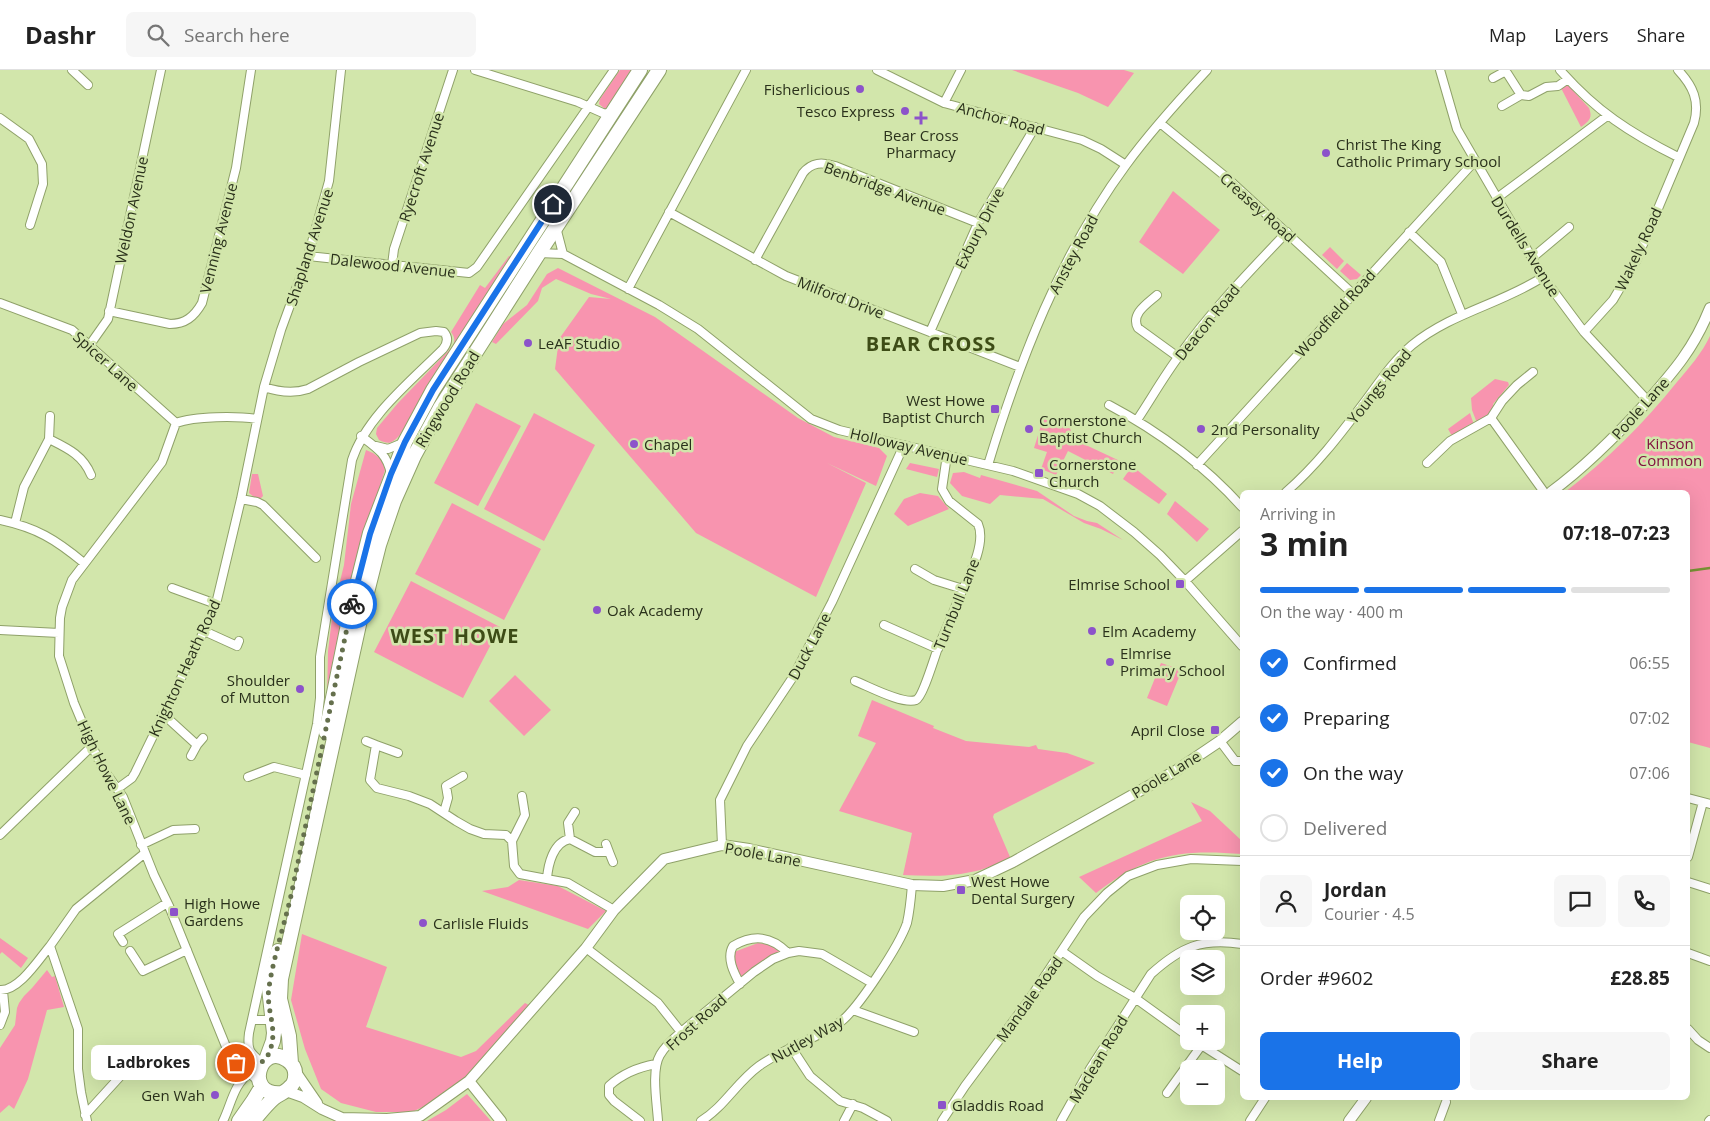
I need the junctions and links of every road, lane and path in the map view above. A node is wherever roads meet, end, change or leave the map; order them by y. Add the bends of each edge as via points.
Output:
1 (72, 70) edge
2 (161, 70) edge
3 (251, 70) edge
4 (340, 70) edge
5 (453, 70) edge
6 (475, 70) edge
7 (614, 70) edge
8 (640, 70) edge
9 (659, 70) edge
10 (746, 70) edge
11 (877, 70) edge
12 (961, 70) edge
13 (1207, 70) edge
14 (1440, 70) edge
15 (1560, 70) edge
16 (1678, 70) edge
17 (493, 72) edge
18 (1493, 78) dead end
19 (1568, 79) junction
20 (88, 85) dead end
21 (1521, 95) junction
22 (944, 102) junction
23 (590, 106) junction
24 (1502, 106) dead end
25 (614, 110) junction
26 (600, 112) junction
27 (1607, 116) junction
28 (0, 118) edge
29 (1160, 123) junction
30 (602, 127) junction
31 (1035, 127) junction
32 (1678, 157) junction
33 (1474, 162) junction
34 (1126, 165) junction
35 (1497, 198) junction
36 (669, 212) junction
37 (978, 223) junction
38 (30, 225) dead end
39 (556, 227) junction
40 (1569, 227) dead end
41 (1287, 232) junction
42 (1409, 232) junction
43 (538, 253) junction
44 (563, 254) junction
45 (308, 256) junction
46 (1532, 258) junction
47 (755, 260) junction
48 (392, 265) junction
49 (1544, 278) junction
50 (628, 289) junction
51 (1353, 294) junction
52 (1158, 295) dead end
53 (0, 303) edge
54 (1710, 308) edge
55 (109, 311) junction
56 (1462, 314) junction
57 (930, 332) junction
58 (1584, 332) junction
59 (89, 346) junction
60 (1178, 357) junction
61 (1020, 368) junction
62 (1533, 372) dead end
63 (264, 387) junction
64 (1648, 401) junction
65 (1109, 405) dead end
66 (50, 416) dead end
67 (1491, 418) junction
68 (257, 419) junction
69 (1137, 420) junction
70 (176, 423) junction
71 (361, 436) junction
72 (49, 440) junction
73 (405, 442) junction
74 (904, 445) junction
75 (374, 446) junction
76 (947, 455) junction
77 (1428, 463) dead end
78 (988, 465) junction
79 (1197, 465) junction
80 (391, 474) junction
81 (91, 475) dead end
82 (1288, 490) edge
83 (1543, 490) edge
84 (1555, 490) edge
85 (241, 499) junction
86 (1240, 505) edge
87 (0, 520) edge
88 (15, 523) junction
89 (1240, 533) edge
90 (316, 558) dead end
91 (84, 563) junction
92 (915, 569) dead end
93 (1185, 580) junction
94 (172, 588) dead end
95 (963, 589) junction
96 (216, 604) junction
97 (884, 625) dead end
98 (0, 630) edge
99 (204, 631) junction
100 (59, 634) junction
101 (1240, 644) edge
102 (237, 646) dead end
103 (938, 648) junction
104 (855, 681) dead end
105 (163, 714) junction
106 (1240, 724) edge
107 (203, 738) dead end
108 (366, 741) dead end
109 (1220, 741) junction
110 (197, 745) junction
111 (376, 745) junction
112 (92, 746) junction
113 (398, 753) dead end
114 (191, 756) dead end
115 (1240, 761) edge
116 (306, 775) junction
117 (248, 776) dead end
118 (464, 776) dead end
119 (117, 789) junction
120 (522, 796) dead end
121 (1690, 799) edge
122 (1706, 803) edge
123 (444, 812) junction
124 (575, 812) dead end
125 (186, 819) dead end
126 (185, 828) junction
127 (194, 829) dead end
128 (0, 836) edge
129 (570, 839) junction
130 (512, 841) junction
131 (141, 845) junction
132 (722, 845) junction
133 (1690, 851) edge
134 (145, 853) junction
135 (1240, 861) edge
136 (613, 862) dead end
137 (547, 879) junction
138 (1690, 883) edge
139 (912, 885) junction
140 (1710, 889) edge
141 (167, 902) junction
142 (614, 910) junction
143 (113, 926) dead end
144 (118, 934) junction
145 (123, 942) dead end
146 (1240, 944) edge
147 (50, 946) junction
148 (586, 948) junction
149 (187, 950) junction
150 (130, 951) dead end
151 (1062, 952) junction
152 (788, 953) junction
153 (1690, 954) edge
154 (1710, 961) edge
155 (872, 983) junction
156 (740, 984) junction
157 (2, 990) edge
158 (1136, 998) junction
159 (853, 1010) junction
160 (252, 1020) junction
161 (272, 1020) junction
162 (0, 1025) edge
163 (1180, 1030) edge
164 (1690, 1031) edge
165 (681, 1032) junction
166 (914, 1032) dead end
167 (791, 1047) junction
168 (1710, 1048) edge
169 (1194, 1050) edge
170 (1209, 1050) edge
171 (261, 1060) junction
172 (656, 1064) junction
173 (242, 1065) junction
174 (293, 1067) junction
175 (1240, 1070) edge
176 (139, 1073) dead end
177 (257, 1080) junction
178 (469, 1081) junction
179 (284, 1092) junction
180 (1167, 1093) dead end
181 (1264, 1100) edge
182 (1365, 1100) edge
183 (1446, 1102) dead end
184 (853, 1104) junction
185 (322, 1109) junction
186 (228, 1110) junction
187 (86, 1118) edge
188 (245, 1118) edge
189 (364, 1120) edge
190 (223, 1121) edge
191 (501, 1121) edge
192 (640, 1121) edge
193 (658, 1121) edge
194 (701, 1121) edge
195 (844, 1121) edge
196 (887, 1121) edge
197 (942, 1121) edge
198 (1061, 1121) edge
199 (1250, 1121) edge
200 (1349, 1121) edge
201 (1439, 1121) edge

1 - 20 street
2 - 55 street, Weldon Avenue
3 - 55 street, Venning Avenue via 234,175 202,304 189,320 179,324
4 - 45 street, Shapland Avenue via 330,182
5 - 48 street, Ryecroft Avenue via 394,250
6 - 17 street
7 - 23 street
8 - 25 highway, Ringwood Road
9 - 39 highway, Ringwood Road
10 - 36 street
11 - 22 street, Anchor Road
12 - 22 street
13 - 29 street, Anstey Road
14 - 33 street, Durdells Avenue via 1457,129
15 - 19 street
16 - 32 street, Wakely Road via 1691,85 1697,108
17 - 23 street
18 - 21 street via 1504,72
19 - 21 street via 1529,96
19 - 27 street
21 - 24 street
22 - 31 street, Anchor Road
23 - 26 street
23 - 48 street, Dalewood Avenue via 476,268 465,273
25 - 26 street via 605,114
25 - 30 highway, Ringwood Road
26 - 30 street via 604,121
27 - 32 street
27 - 35 street
28 - 38 street via 29,139 42,164 43,184
29 - 34 street, Anstey Road
29 - 41 street, Creasey Road
30 - 73 highway, Ringwood Road via 433,390
31 - 34 street, Anchor Road via 1082,140
31 - 37 street, Exbury Drive
32 - 58 street, Wakely Road via 1624,282 1602,314
33 - 35 street, Durdells Avenue
33 - 42 street, Woodfield Road
34 - 61 street, Anstey Road via 1059,277
35 - 46 street, Durdells Avenue
36 - 47 street, Milford Drive
36 - 50 street
37 - 47 street, Benbridge Avenue via 835,166 819,163 807,167 803,173
37 - 57 street, Exbury Drive
39 - 43 highway, Ringwood Road
39 - 44 street
40 - 46 street
41 - 51 street, Creasey Road
41 - 60 street, Deacon Road via 1230,291
42 - 51 street, Woodfield Road
42 - 56 street via 1441,262
43 - 44 street, Holloway Avenue
43 - 174 highway, Ringwood Road via 440,408 414,456 384,528 360,620 281,979 280,999
44 - 50 street, Holloway Avenue
45 - 48 street, Dalewood Avenue
45 - 63 street, Shapland Avenue
46 - 49 street, Durdells Avenue
47 - 57 street, Milford Drive via 786,276
49 - 56 street, Youngs Road via 1505,298
49 - 58 street, Durdells Avenue
50 - 74 street, Holloway Avenue via 698,328 811,418 838,430
51 - 79 street, Woodfield Road
52 - 60 street via 1137,315 1135,323
53 - 59 street, Spicer Lane via 67,327
54 - 64 street, Poole Lane via 1681,362
55 - 59 street, Weldon Avenue via 108,319
56 - 82 street, Youngs Road via 1410,346 1328,451
57 - 61 street, Milford Drive
58 - 64 street, Durdells Avenue
59 - 70 street, Spicer Lane
60 - 69 street, Deacon Road
61 - 78 street, Anstey Road
62 - 67 street via 1516,384
63 - 68 street, Shapland Avenue
63 - 71 street, Ringwood Road via 291,393 308,389 420,333 444,332 447,344 374,418
64 - 84 street, Poole Lane via 1603,449
65 - 69 street
66 - 72 street
67 - 77 street via 1450,441
67 - 83 street
68 - 70 street via 220,418
68 - 85 street, Knighton Heath Road
69 - 79 street
70 - 91 street, High Howe Lane via 162,462
71 - 75 street
71 - 116 street, Ringwood Road via 350,465 325,618 319,710
72 - 81 street via 83,459
72 - 88 street via 24,487
73 - 75 street, Ringwood Road via 388,448
73 - 80 highway, Ringwood Road
74 - 76 street, Holloway Avenue
74 - 132 street, Duck Lane via 830,607 793,677 747,746 720,800
75 - 80 street via 389,463
76 - 78 street, Holloway Avenue
76 - 95 street, Turnbull Lane via 942,489 949,501 971,517 980,529 976,563
78 - 93 street, Holloway Avenue via 1078,494 1100,506 1150,546
79 - 86 street
80 - 161 highway, Ringwood Road via 361,566 269,988
85 - 90 street via 263,505
85 - 96 street, Knighton Heath Road
87 - 88 street
88 - 91 street via 49,537
89 - 93 street
91 - 100 street, High Howe Lane via 66,594
92 - 95 street via 934,580
93 - 101 street, Holloway Avenue
94 - 96 street
95 - 103 street, Turnbull Lane
96 - 99 street, Knighton Heath Road
97 - 103 street
98 - 100 street
99 - 102 street
99 - 105 street, Knighton Heath Road
100 - 112 street, High Howe Lane via 61,666
103 - 104 street, Turnbull Lane via 918,699 899,699
105 - 110 street
105 - 119 street, Knighton Heath Road via 132,778
106 - 109 street, Poole Lane
107 - 110 street
108 - 111 street
109 - 115 street via 1235,762
109 - 139 street, Poole Lane via 1177,770 985,877 943,886
110 - 114 street
111 - 113 street
111 - 123 street via 370,775 374,786 421,800
112 - 119 street, High Howe Lane
112 - 128 street
116 - 117 street via 274,767
116 - 160 street, Ringwood Road
118 - 123 street via 446,786 448,798
119 - 131 street, High Howe Lane
120 - 130 street via 525,814
121 - 122 street
122 - 133 street
123 - 130 street via 470,829 484,834 506,835
124 - 129 street via 568,823
125 - 126 street
126 - 127 street
126 - 131 street
129 - 136 street via 595,852 608,848
129 - 137 street via 557,847
130 - 137 street via 516,870 520,874
131 - 134 street, High Howe Lane
132 - 139 street, Poole Lane
132 - 142 street, Poole Lane via 664,859
134 - 141 street, High Howe Lane
134 - 147 street via 76,909
135 - 151 street via 1191,859 1157,865 1128,876 1106,893 1084,918
137 - 142 street via 568,883
138 - 140 street
139 - 155 street, Nutley Way via 907,922
141 - 144 street
141 - 149 street, High Howe Lane
142 - 148 street, Poole Lane
143 - 144 street
144 - 145 street
146 - 158 street, Maclean Road via 1221,941 1184,950 1151,974
147 - 157 street via 23,979
147 - 187 street via 78,1029 78,1069
148 - 165 street via 658,1003
148 - 178 street, Poole Lane
149 - 150 street via 144,971
149 - 173 street, High Howe Lane via 229,1054
151 - 158 street, Mandale Road
151 - 197 street, Mandale Road
152 - 155 street, Frost Road via 822,954
152 - 156 street, Frost Road via 773,959
152 - 156 street, Frost Road via 778,944 760,938 733,946 731,961
153 - 154 street
155 - 159 street, Nutley Way
156 - 165 street, Frost Road
157 - 162 street via 5,1012
158 - 163 street, Mandale Road
158 - 198 street, Maclean Road
159 - 166 street
159 - 167 street, Nutley Way via 838,1024
160 - 161 street
160 - 171 street, Ringwood Road via 247,1046
161 - 171 highway, Ringwood Road via 273,1041
164 - 168 street
165 - 172 street, Frost Road via 670,1042
167 - 184 street via 810,1076 840,1101
167 - 194 street, Nutley Way via 757,1068
169 - 180 street
170 - 175 street
171 - 173 street
171 - 174 highway via 282,1057
171 - 177 highway
172 - 192 street, Frost Road via 633,1071 609,1086 609,1095 614,1101
172 - 193 street, Frost Road
173 - 177 street, High Howe Lane
174 - 179 highway via 294,1082
174 - 185 street
176 - 187 street via 126,1070
177 - 179 highway via 270,1092
177 - 186 street via 244,1077
177 - 188 highway via 253,1101
178 - 189 street, Poole Lane via 420,1116
178 - 191 street
179 - 185 street, Poole Lane via 303,1097
179 - 188 highway
181 - 199 street
182 - 200 street
183 - 201 street
184 - 195 street
184 - 196 street
185 - 189 street, Poole Lane via 342,1118
186 - 188 street
186 - 190 street

